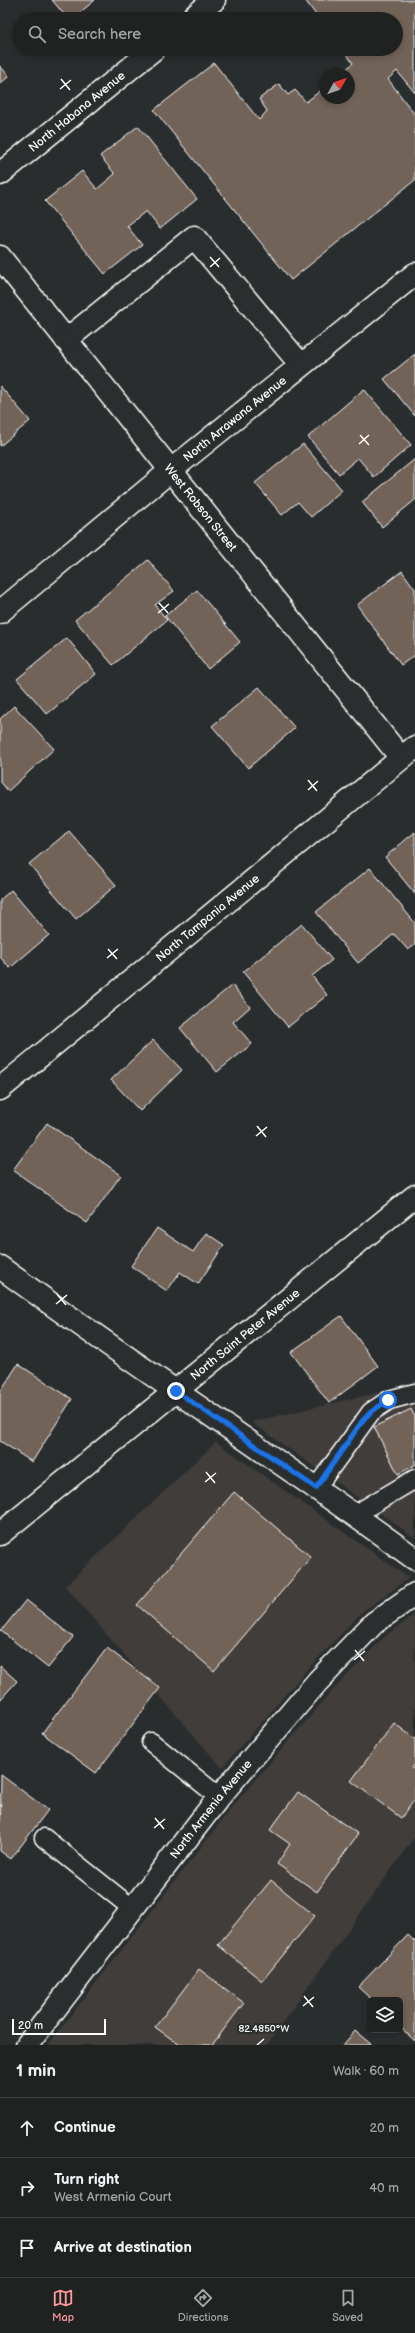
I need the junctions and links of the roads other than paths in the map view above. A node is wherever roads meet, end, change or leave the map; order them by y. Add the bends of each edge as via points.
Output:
1 (214, 0) edge
2 (199, 12) edge
3 (145, 56) edge
4 (0, 174) edge
5 (0, 257) edge
6 (415, 274) edge
7 (66, 340) junction
8 (302, 365) junction
9 (170, 471) junction
10 (0, 612) edge
11 (408, 753) edge
12 (0, 1089) edge
13 (415, 1196) edge
14 (0, 1267) edge
15 (176, 1391) junction
16 (415, 1393) edge
17 (415, 1479) edge
18 (316, 1488) junction
19 (354, 1515) junction
20 (0, 1534) edge
21 (415, 1560) edge
22 (415, 1594) edge
23 (150, 1742) dead end
24 (219, 1797) junction
25 (44, 1838) dead end
26 (133, 1909) junction
27 (27, 2045) edge

1 - 2 street
3 - 4 street, North Habana Avenue
5 - 7 street, West Robson Street
6 - 8 street, North Arrawana Avenue
7 - 8 street via 194,237
7 - 9 street, West Robson Street
8 - 9 street, North Arrawana Avenue
9 - 10 street, North Arrawana Avenue
9 - 11 street, West Robson Street
11 - 12 street, North Tampania Avenue
13 - 15 street, North Saint Peter Avenue
14 - 15 street via 97,1338
15 - 18 street
15 - 20 street, North Saint Peter Avenue
16 - 18 lane via 388,1400 371,1412
17 - 19 lane
18 - 19 street
19 - 21 street
22 - 24 street, North Armenia Avenue via 374,1623 318,1681
23 - 24 lane
24 - 26 street, North Armenia Avenue
25 - 26 lane
26 - 27 street, North Armenia Avenue

